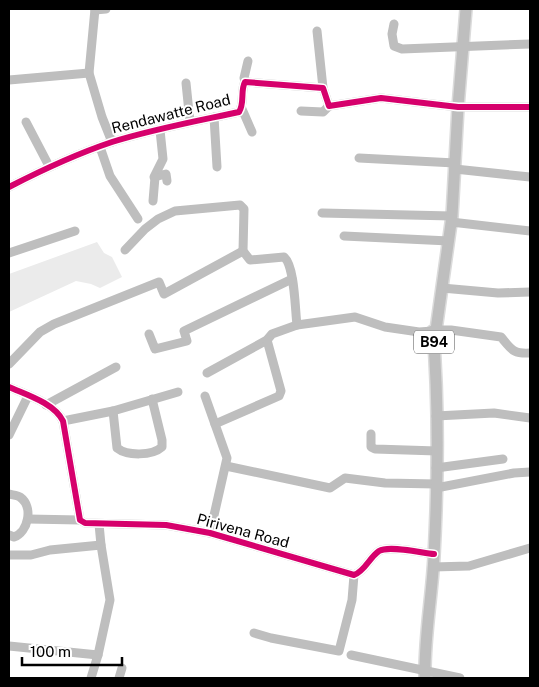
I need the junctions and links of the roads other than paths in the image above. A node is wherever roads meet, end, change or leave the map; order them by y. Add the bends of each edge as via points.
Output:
1 (106, 9) edge
2 (466, 9) edge
3 (95, 10) edge
4 (394, 24) dead end
5 (317, 31) dead end
6 (530, 44) edge
7 (464, 46) junction
8 (248, 61) dead end
9 (89, 73) junction
10 (9, 80) edge
11 (245, 82) junction
12 (186, 83) dead end
13 (323, 88) junction
14 (329, 106) junction
15 (530, 107) edge
16 (458, 108) junction
17 (242, 109) junction
18 (300, 111) dead end
19 (214, 117) junction
20 (26, 122) dead end
21 (190, 122) junction
22 (160, 130) junction
23 (252, 132) dead end
24 (112, 142) junction
25 (100, 147) junction
26 (359, 158) dead end
27 (49, 166) junction
28 (455, 166) junction
29 (217, 167) dead end
30 (155, 177) junction
31 (530, 177) edge
32 (168, 181) dead end
33 (9, 187) edge
34 (153, 201) dead end
35 (322, 214) dead end
36 (138, 219) dead end
37 (452, 219) junction
38 (75, 231) dead end
39 (530, 231) edge
40 (344, 236) dead end
41 (449, 241) junction
42 (125, 250) dead end
43 (244, 251) junction
44 (9, 253) edge
45 (292, 279) junction
46 (442, 288) junction
47 (530, 292) edge
48 (297, 325) junction
49 (435, 331) junction
50 (149, 334) dead end
51 (266, 340) junction
52 (530, 352) edge
53 (9, 364) edge
54 (116, 367) dead end
55 (207, 373) dead end
56 (9, 388) edge
57 (178, 392) dead end
58 (28, 396) junction
59 (205, 396) dead end
60 (152, 399) junction
61 (46, 406) junction
62 (113, 410) junction
63 (436, 416) junction
64 (530, 418) edge
65 (63, 421) junction
66 (215, 424) junction
67 (371, 434) dead end
68 (9, 436) edge
69 (437, 451) junction
70 (503, 459) dead end
71 (226, 466) junction
72 (436, 468) junction
73 (530, 472) edge
74 (436, 486) junction
75 (9, 494) edge
76 (28, 519) junction
77 (80, 520) junction
78 (99, 524) junction
79 (210, 533) junction
80 (9, 535) edge
81 (101, 545) junction
82 (529, 552) edge
83 (434, 554) junction
84 (9, 555) edge
85 (433, 568) junction
86 (354, 575) junction
87 (254, 633) dead end
88 (9, 646) edge
89 (98, 655) junction
90 (351, 655) dead end
91 (122, 668) dead end
92 (425, 675) edge
93 (94, 678) edge
94 (119, 678) edge
95 (460, 678) edge

1 - 3 street
2 - 7 main road, B94
3 - 9 street
4 - 7 street via 394,46 402,49
5 - 13 street
6 - 7 street
7 - 16 main road, B94
8 - 11 street
9 - 10 street
9 - 24 street
11 - 13 street, Rendawatte Road
11 - 17 street, Rendawatte Road
12 - 21 street
13 - 14 street
14 - 16 street via 380,98
14 - 18 street via 323,112
15 - 16 street
16 - 28 main road, B94
17 - 19 street, Rendawatte Road
17 - 23 street
19 - 21 street, Rendawatte Road
19 - 29 street
20 - 27 street
21 - 22 street, Rendawatte Road
22 - 24 street, Rendawatte Road
22 - 30 street via 163,158
24 - 25 street, Rendawatte Road
25 - 27 street, Rendawatte Road
25 - 36 street via 110,176
26 - 28 street
27 - 33 street, Rendawatte Road
28 - 31 street
28 - 37 main road, B94
30 - 32 street via 166,174
30 - 34 street
35 - 37 street
37 - 39 street
37 - 41 main road, B94
38 - 44 street
40 - 41 street
41 - 46 main road, B94
42 - 43 street via 145,229 174,211 240,205 244,209
43 - 45 street via 250,260 284,257 288,260
43 - 53 street via 164,294 157,279 47,328
45 - 48 street
45 - 50 street via 184,331 187,341 155,349
46 - 47 street
46 - 49 main road, B94
48 - 49 street via 355,317 385,327
48 - 51 street via 272,334
49 - 52 street via 502,337 512,350
49 - 63 main road, B94
51 - 55 street
51 - 66 street via 281,391 279,396
54 - 61 street
56 - 58 street
57 - 60 street
58 - 61 street
58 - 68 street
59 - 66 street
60 - 62 street
60 - 62 street via 162,440 162,448 157,451 129,454 116,448
61 - 65 street via 59,413
62 - 65 street
63 - 64 street via 494,413
63 - 69 main road, B94
65 - 77 street
66 - 71 street via 227,458
67 - 69 street via 371,447
69 - 72 main road, B94
70 - 72 street
71 - 74 street via 330,488 345,478
71 - 79 street
72 - 74 main road, B94
73 - 74 street
74 - 83 main road, B94
75 - 76 street via 20,497 25,503
76 - 77 street, Pirivena Road
76 - 80 street via 19,535
77 - 78 street, Pirivena Road
78 - 79 street, Pirivena Road via 166,525
78 - 81 street
79 - 86 street, Pirivena Road
81 - 84 street
81 - 89 street via 110,600
82 - 85 street via 469,566
83 - 85 main road, B94
83 - 86 street via 390,548 380,551 359,574
85 - 92 main road, B94
86 - 87 street via 352,600 339,651
88 - 89 street
89 - 93 street
90 - 92 street
91 - 94 street
92 - 95 street

